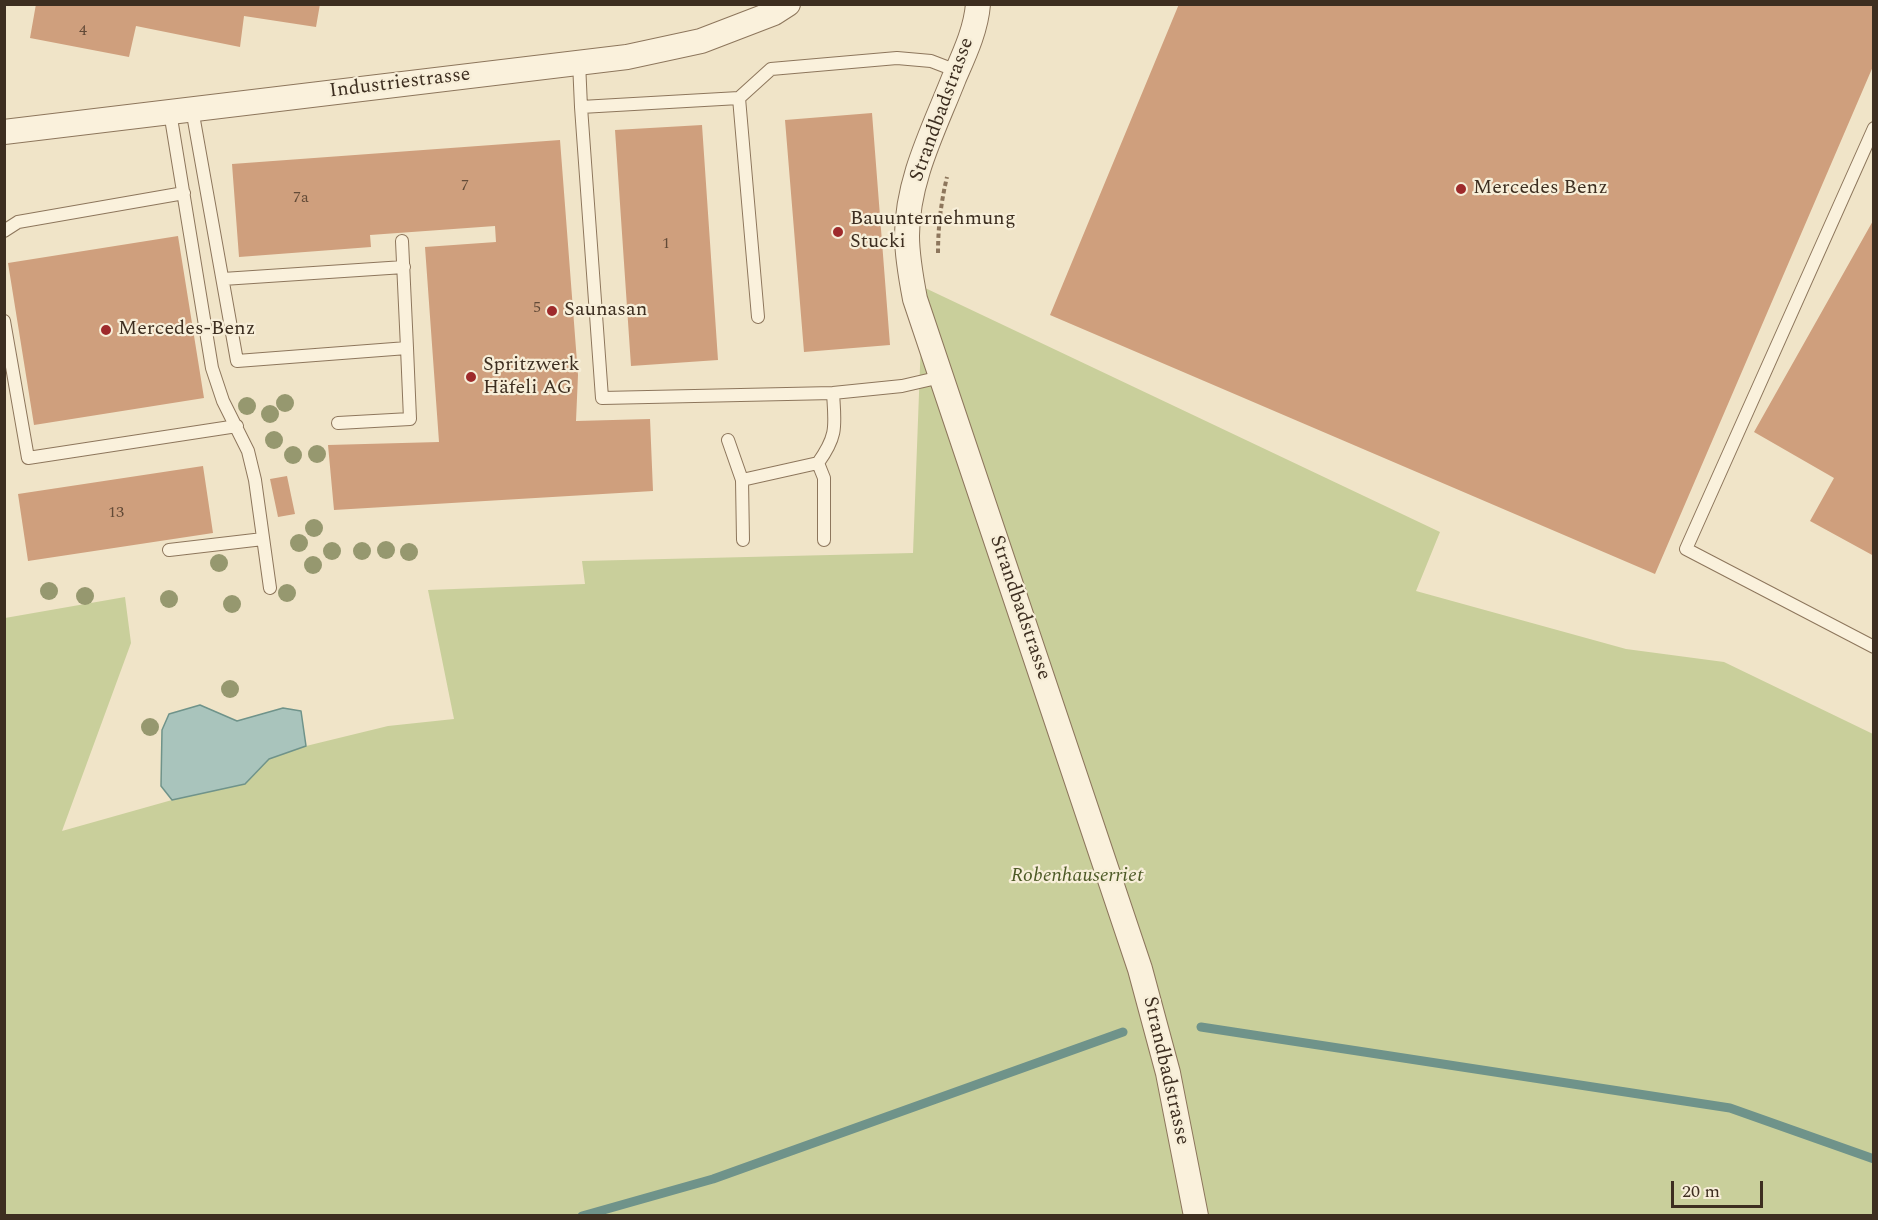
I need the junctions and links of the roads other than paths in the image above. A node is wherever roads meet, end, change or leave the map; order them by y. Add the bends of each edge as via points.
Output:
1 (788, 4) edge
2 (978, 4) edge
3 (579, 62) junction
4 (957, 71) junction
5 (739, 98) junction
6 (581, 107) junction
7 (181, 111) junction
8 (1874, 128) edge
9 (4, 132) edge
10 (184, 193) junction
11 (4, 231) edge
12 (402, 241) dead end
13 (404, 267) junction
14 (223, 279) junction
15 (758, 317) dead end
16 (4, 321) edge
17 (407, 348) junction
18 (941, 376) junction
19 (833, 393) junction
20 (338, 423) dead end
21 (237, 426) junction
22 (729, 440) dead end
23 (818, 463) junction
24 (742, 480) junction
25 (263, 539) junction
26 (743, 540) dead end
27 (825, 540) dead end
28 (169, 550) dead end
29 (270, 588) dead end
30 (1874, 647) edge
31 (1196, 1215) edge

1 - 3 street, Industriestrasse via 701,41 627,57
2 - 4 street, Strandbadstrasse via 971,37
3 - 6 lane
3 - 7 street, Industriestrasse
4 - 5 lane via 931,61 897,58 771,69
4 - 18 street, Strandbadstrasse via 917,172 907,235 915,299
5 - 6 lane
5 - 15 lane
6 - 19 lane via 602,398
7 - 9 street, Industriestrasse
7 - 10 lane
7 - 14 lane
8 - 30 lane via 1686,549
10 - 11 lane via 18,222
10 - 21 lane via 212,368
12 - 13 lane
13 - 14 lane
13 - 17 lane
14 - 17 lane via 237,361
16 - 21 lane via 28,458
17 - 20 lane via 410,419
18 - 19 lane via 902,386
18 - 31 street, Strandbadstrasse via 1140,969 1167,1073
19 - 23 lane via 833,437
21 - 25 lane via 253,471
22 - 24 lane
23 - 24 lane
23 - 27 lane via 824,478
24 - 26 lane
25 - 28 lane
25 - 29 lane

